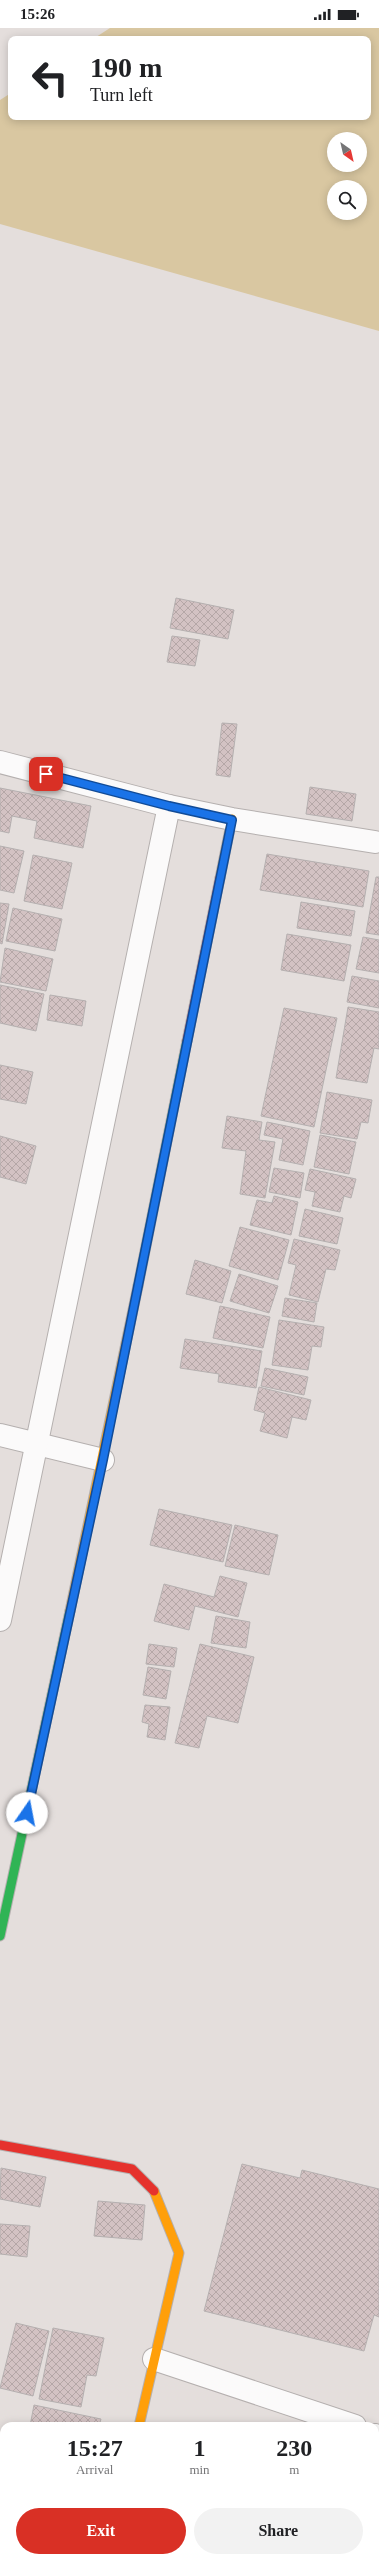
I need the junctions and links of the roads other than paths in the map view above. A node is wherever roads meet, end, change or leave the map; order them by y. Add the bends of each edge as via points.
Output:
1 (0, 762) edge
2 (169, 806) junction
3 (232, 820) junction
4 (375, 842) dead end
5 (0, 1435) edge
6 (36, 1443) junction
7 (103, 1460) junction
8 (0, 1620) edge
9 (0, 1936) edge
10 (0, 2145) edge
11 (154, 2359) junction
12 (140, 2422) edge
13 (343, 2422) edge

1 - 2 street
2 - 3 street
2 - 6 street
3 - 4 street
3 - 7 street
5 - 6 street
6 - 7 street
6 - 8 street
7 - 9 street
10 - 11 street via 132,2169 157,2194 179,2253
11 - 12 street
11 - 13 street

